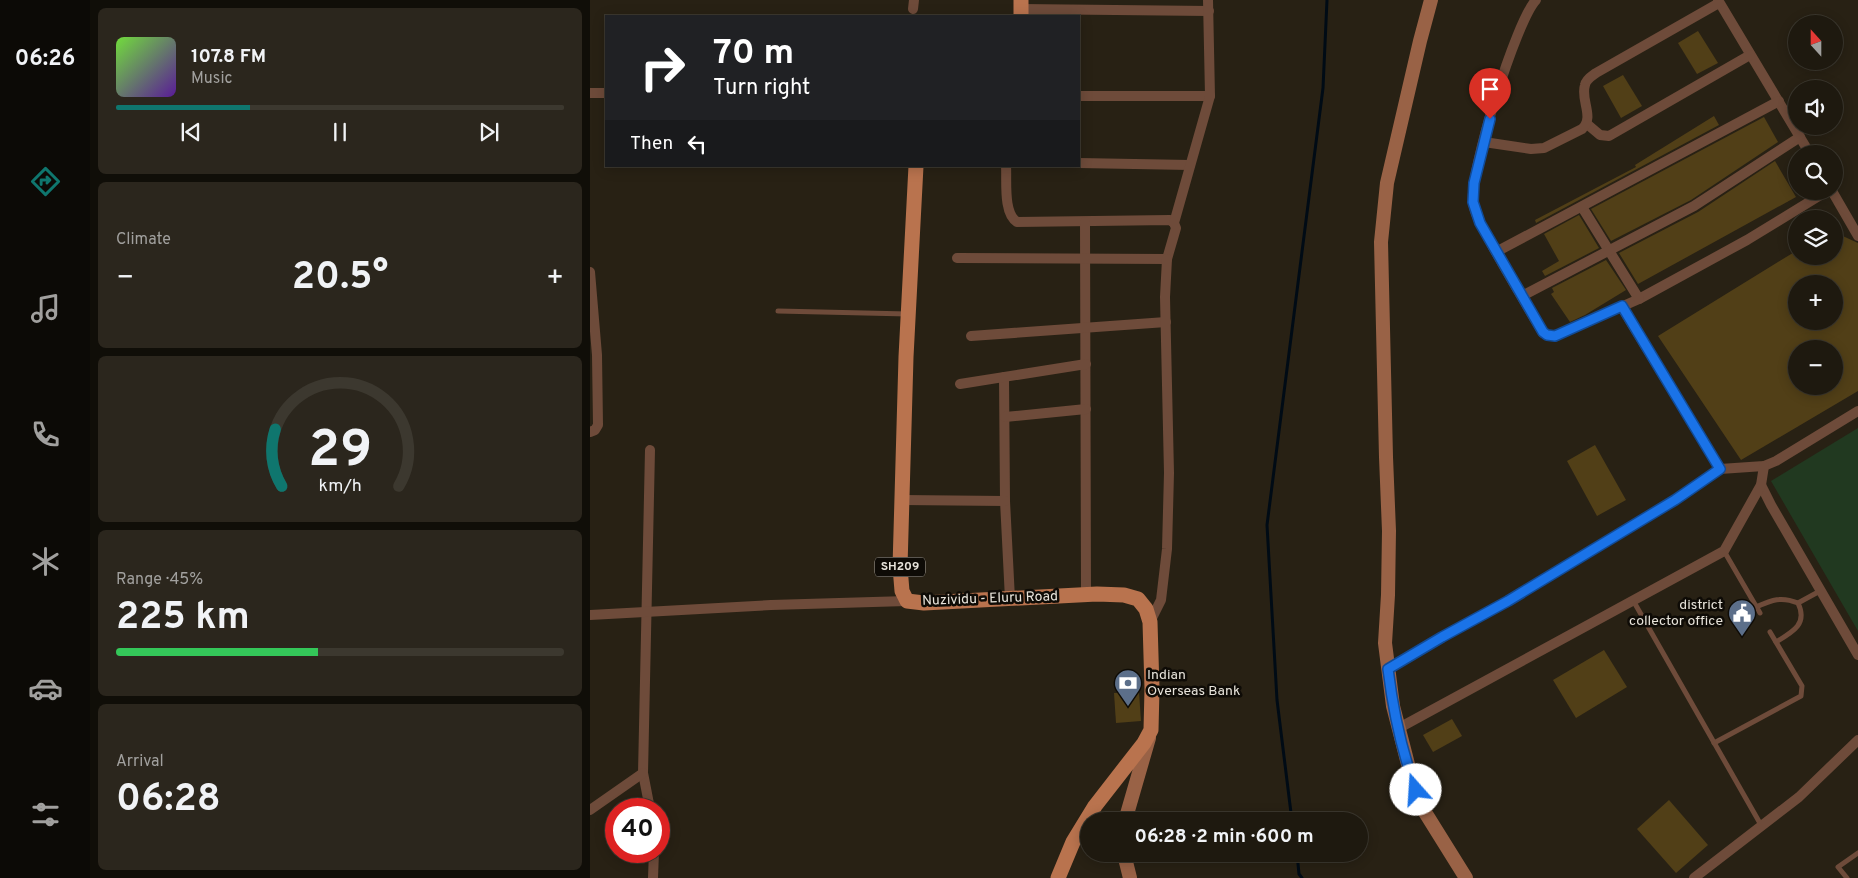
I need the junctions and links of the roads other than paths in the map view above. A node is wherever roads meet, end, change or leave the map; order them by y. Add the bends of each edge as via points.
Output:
1 (1431, 0) edge
2 (1536, 0) edge
3 (1719, 1) edge
4 (1090, 5) edge
5 (1209, 5) edge
6 (1022, 8) edge
7 (1750, 55) junction
8 (590, 93) edge
9 (605, 94) edge
10 (1080, 96) edge
11 (1210, 96) junction
12 (1779, 101) junction
13 (1587, 124) junction
14 (1800, 137) junction
15 (1484, 142) junction
16 (1805, 145) edge
17 (1080, 162) edge
18 (1190, 165) junction
19 (916, 167) edge
20 (1006, 167) edge
21 (1812, 200) edge
22 (1837, 200) edge
23 (1582, 207) junction
24 (1085, 222) junction
25 (1174, 223) junction
26 (1858, 236) edge
27 (1496, 252) junction
28 (1609, 252) junction
29 (957, 258) dead end
30 (1167, 259) junction
31 (1085, 260) junction
32 (590, 272) edge
33 (1522, 296) junction
34 (1639, 299) junction
35 (1622, 306) junction
36 (778, 311) dead end
37 (908, 314) junction
38 (1166, 322) junction
39 (1086, 328) junction
40 (972, 336) dead end
41 (1086, 364) junction
42 (1004, 377) junction
43 (960, 384) dead end
44 (1086, 409) junction
45 (1858, 411) edge
46 (1005, 418) junction
47 (590, 432) edge
48 (650, 450) dead end
49 (1764, 466) junction
50 (1720, 469) junction
51 (1761, 485) junction
52 (902, 500) junction
53 (1005, 501) junction
54 (1724, 551) junction
55 (1820, 591) junction
56 (1086, 595) junction
57 (1010, 599) junction
58 (908, 600) junction
59 (1634, 602) junction
60 (1798, 603) junction
61 (1756, 607) junction
62 (645, 612) junction
63 (1760, 613) dead end
64 (590, 615) edge
65 (1150, 622) junction
66 (1770, 632) dead end
67 (1776, 642) junction
68 (1858, 655) edge
69 (1388, 669) junction
70 (1399, 728) junction
71 (1151, 730) junction
72 (1858, 740) edge
73 (1714, 743) junction
74 (643, 773) junction
75 (648, 798) edge
76 (590, 810) edge
77 (1128, 812) edge
78 (1761, 825) junction
79 (1858, 853) edge
80 (1126, 862) edge
81 (654, 863) edge
82 (653, 878) edge
83 (1058, 878) edge
84 (1130, 878) edge
85 (1466, 878) edge
86 (1694, 878) edge
87 (1847, 878) edge

1 - 69 street via 1387,184 1381,242 1389,530 1384,642
2 - 15 street via 1516,37
3 - 7 street
3 - 13 street via 1588,79 1584,85
4 - 5 street
4 - 6 street
5 - 11 street
7 - 12 street
7 - 13 street via 1609,136 1600,135
8 - 9 street
10 - 11 street
11 - 18 street
12 - 14 street
12 - 23 street
13 - 15 street via 1544,148
14 - 16 street
14 - 28 street via 1694,206
15 - 27 street via 1473,202
17 - 18 street
18 - 25 street
19 - 37 main road, Nuzividu - Eluru Road / SH209
20 - 24 street via 1008,207 1012,219 1017,222
21 - 34 street
22 - 26 street
23 - 27 street
23 - 28 street
24 - 25 street via 1170,220
24 - 31 street
25 - 30 street via 1176,228
27 - 33 street
28 - 33 street
28 - 34 street
29 - 31 street
30 - 31 street
30 - 38 street
31 - 39 street
32 - 47 street via 597,355 598,424
33 - 35 street via 1543,332 1551,336
34 - 35 street
35 - 50 street
36 - 37 lane
37 - 52 main road, Nuzividu - Eluru Road / SH209
38 - 39 street
38 - 65 street via 1168,550 1161,600
39 - 40 street
39 - 41 street
41 - 42 street
41 - 44 street
42 - 43 street
42 - 46 street
44 - 46 street
44 - 56 street
45 - 49 street
46 - 53 street
48 - 62 street
49 - 50 street
49 - 51 street
50 - 69 street via 1675,500 1508,601
51 - 54 street
51 - 55 street
52 - 53 street
52 - 58 main road, Nuzividu - Eluru Road / SH209 via 900,567 902,590
53 - 57 street
54 - 59 street
54 - 61 lane
55 - 60 lane
55 - 68 street
56 - 57 main road, Nuzividu - Eluru Road
56 - 65 main road, Nuzividu - Eluru Road via 1124,595 1138,599
57 - 58 main road, Nuzividu - Eluru Road via 924,603
58 - 62 street
59 - 70 street
59 - 73 lane
60 - 61 lane via 1787,598
60 - 67 lane via 1802,618 1797,627
61 - 63 lane
62 - 64 street
62 - 74 street
65 - 71 main road, Nuzividu - Eluru Road
66 - 67 lane
67 - 73 lane via 1802,686 1801,696
69 - 70 street
70 - 85 street via 1423,809
71 - 77 street
71 - 83 main road via 1095,806 1073,842
72 - 78 street via 1799,797
73 - 78 lane
74 - 75 street
74 - 76 street
78 - 86 street
79 - 87 lane via 1838,867
80 - 84 street
81 - 82 street

